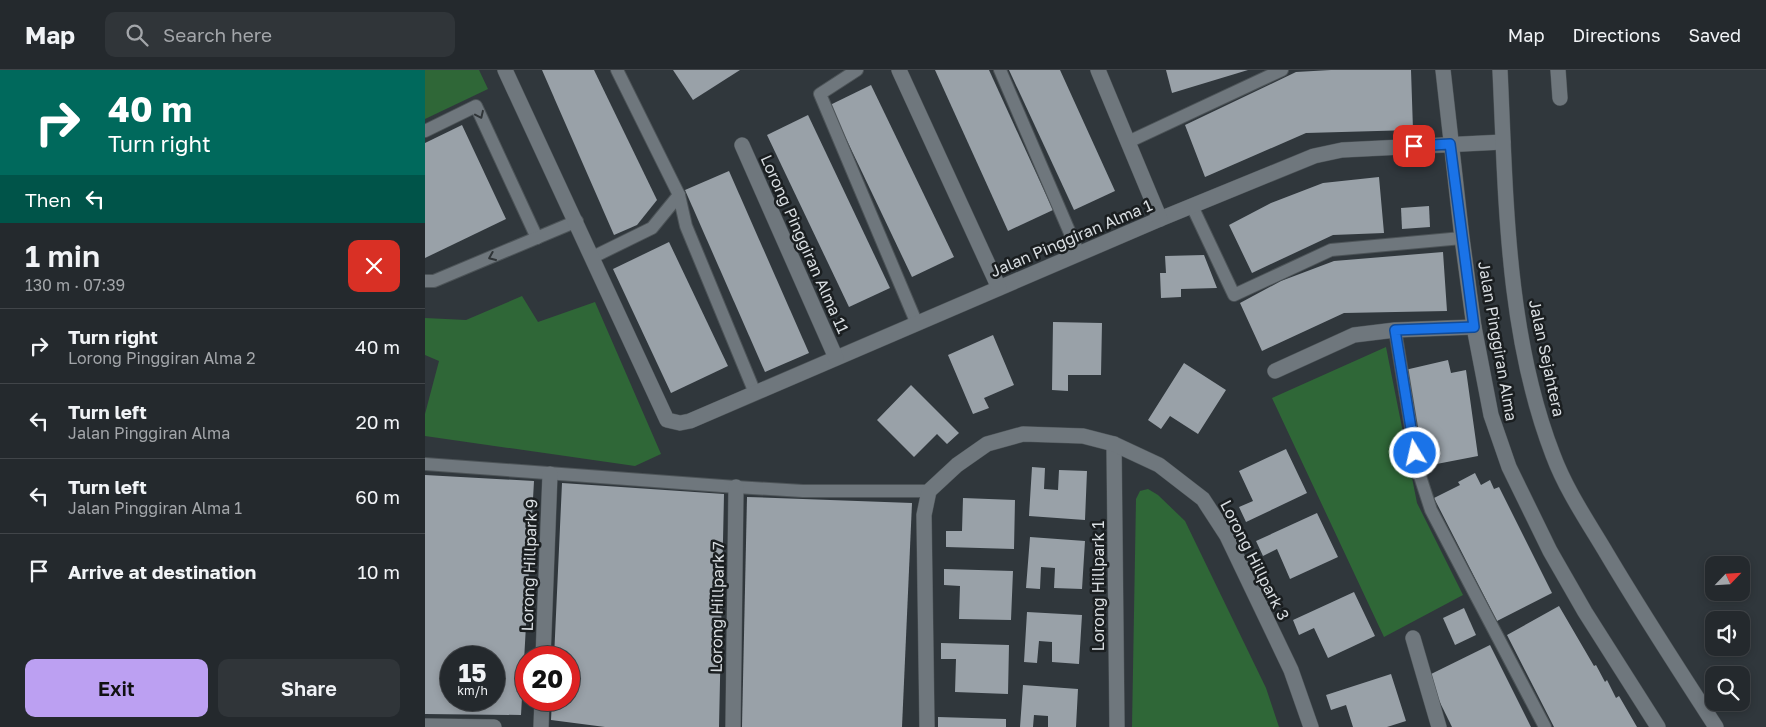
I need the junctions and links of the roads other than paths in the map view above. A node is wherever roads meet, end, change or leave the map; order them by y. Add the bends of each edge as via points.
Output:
1 (506, 70) edge
2 (617, 70) edge
3 (857, 70) edge
4 (899, 70) edge
5 (999, 70) edge
6 (1098, 70) edge
7 (1282, 70) edge
8 (1443, 70) edge
9 (1500, 70) edge
10 (1558, 70) edge
11 (1560, 98) dead end
12 (425, 131) edge
13 (1128, 142) junction
14 (1503, 142) junction
15 (1450, 144) junction
16 (742, 145) dead end
17 (679, 195) junction
18 (1192, 206) junction
19 (1160, 219) junction
20 (577, 221) junction
21 (537, 238) junction
22 (1462, 238) junction
23 (1079, 254) junction
24 (593, 257) junction
25 (425, 281) edge
26 (999, 288) junction
27 (917, 324) junction
28 (1474, 327) junction
29 (1395, 330) junction
30 (836, 358) junction
31 (1275, 371) dead end
32 (755, 393) junction
33 (1115, 444) junction
34 (425, 464) edge
35 (551, 474) junction
36 (737, 487) junction
37 (929, 491) junction
38 (1413, 638) dead end
39 (544, 646) edge
40 (542, 711) edge
41 (425, 726) edge
42 (493, 727) edge
43 (541, 727) edge
44 (733, 727) edge
45 (927, 727) edge
46 (1117, 727) edge
47 (1311, 727) edge
48 (1439, 727) edge
49 (1545, 727) edge
50 (1658, 727) edge
51 (1716, 727) edge

1 - 20 street
2 - 17 lane
3 - 27 lane via 820,94
4 - 26 street
5 - 23 lane
6 - 13 street
7 - 13 lane
8 - 15 street, Jalan Pinggiran Alma
9 - 14 street, Jalan Sejahtera
10 - 11 street
12 -> 21 lane via 476,106
13 - 19 street
14 - 15 street, Jalan Pinggiran Alma 1
14 - 51 street, Jalan Sejahtera via 1517,311 1536,405 1553,456 1640,609
15 - 18 street, Jalan Pinggiran Alma 1 via 1342,150 1314,156
15 - 22 street, Jalan Pinggiran Alma
16 - 30 street, Lorong Pinggiran Alma 11
17 - 24 lane via 652,228
17 - 32 lane via 686,226
18 - 19 street, Jalan Pinggiran Alma 1
18 - 22 lane via 1234,295 1331,250
19 - 23 street, Jalan Pinggiran Alma 1
20 - 21 lane
20 - 24 street
21 -> 25 lane via 434,281
22 - 28 street, Jalan Pinggiran Alma
23 - 26 street, Jalan Pinggiran Alma 1
24 - 32 street, Jalan Pinggiran Alma 1 via 667,420 690,421
26 - 27 street, Jalan Pinggiran Alma 1
27 - 30 street, Jalan Pinggiran Alma 1
28 - 29 street
28 - 50 street, Jalan Pinggiran Alma via 1491,414 1509,467 1550,551
29 - 31 street via 1354,335
29 - 49 lane via 1418,470 1431,510
30 - 32 street, Jalan Pinggiran Alma 1
33 - 37 street, Lorong Hillpark 3 via 1083,436 1023,434 987,444 957,465
33 - 46 street, Lorong Hillpark 1
33 - 47 street, Lorong Hillpark 3 via 1159,465 1203,499 1227,536 1291,670
34 - 35 lane
35 - 36 lane
35 - 39 street, Lorong Hillpark 9
36 - 37 lane via 803,491
36 - 44 street, Lorong Hillpark 7
37 - 45 street via 924,515
38 - 48 street
40 - 43 street
41 - 42 street

